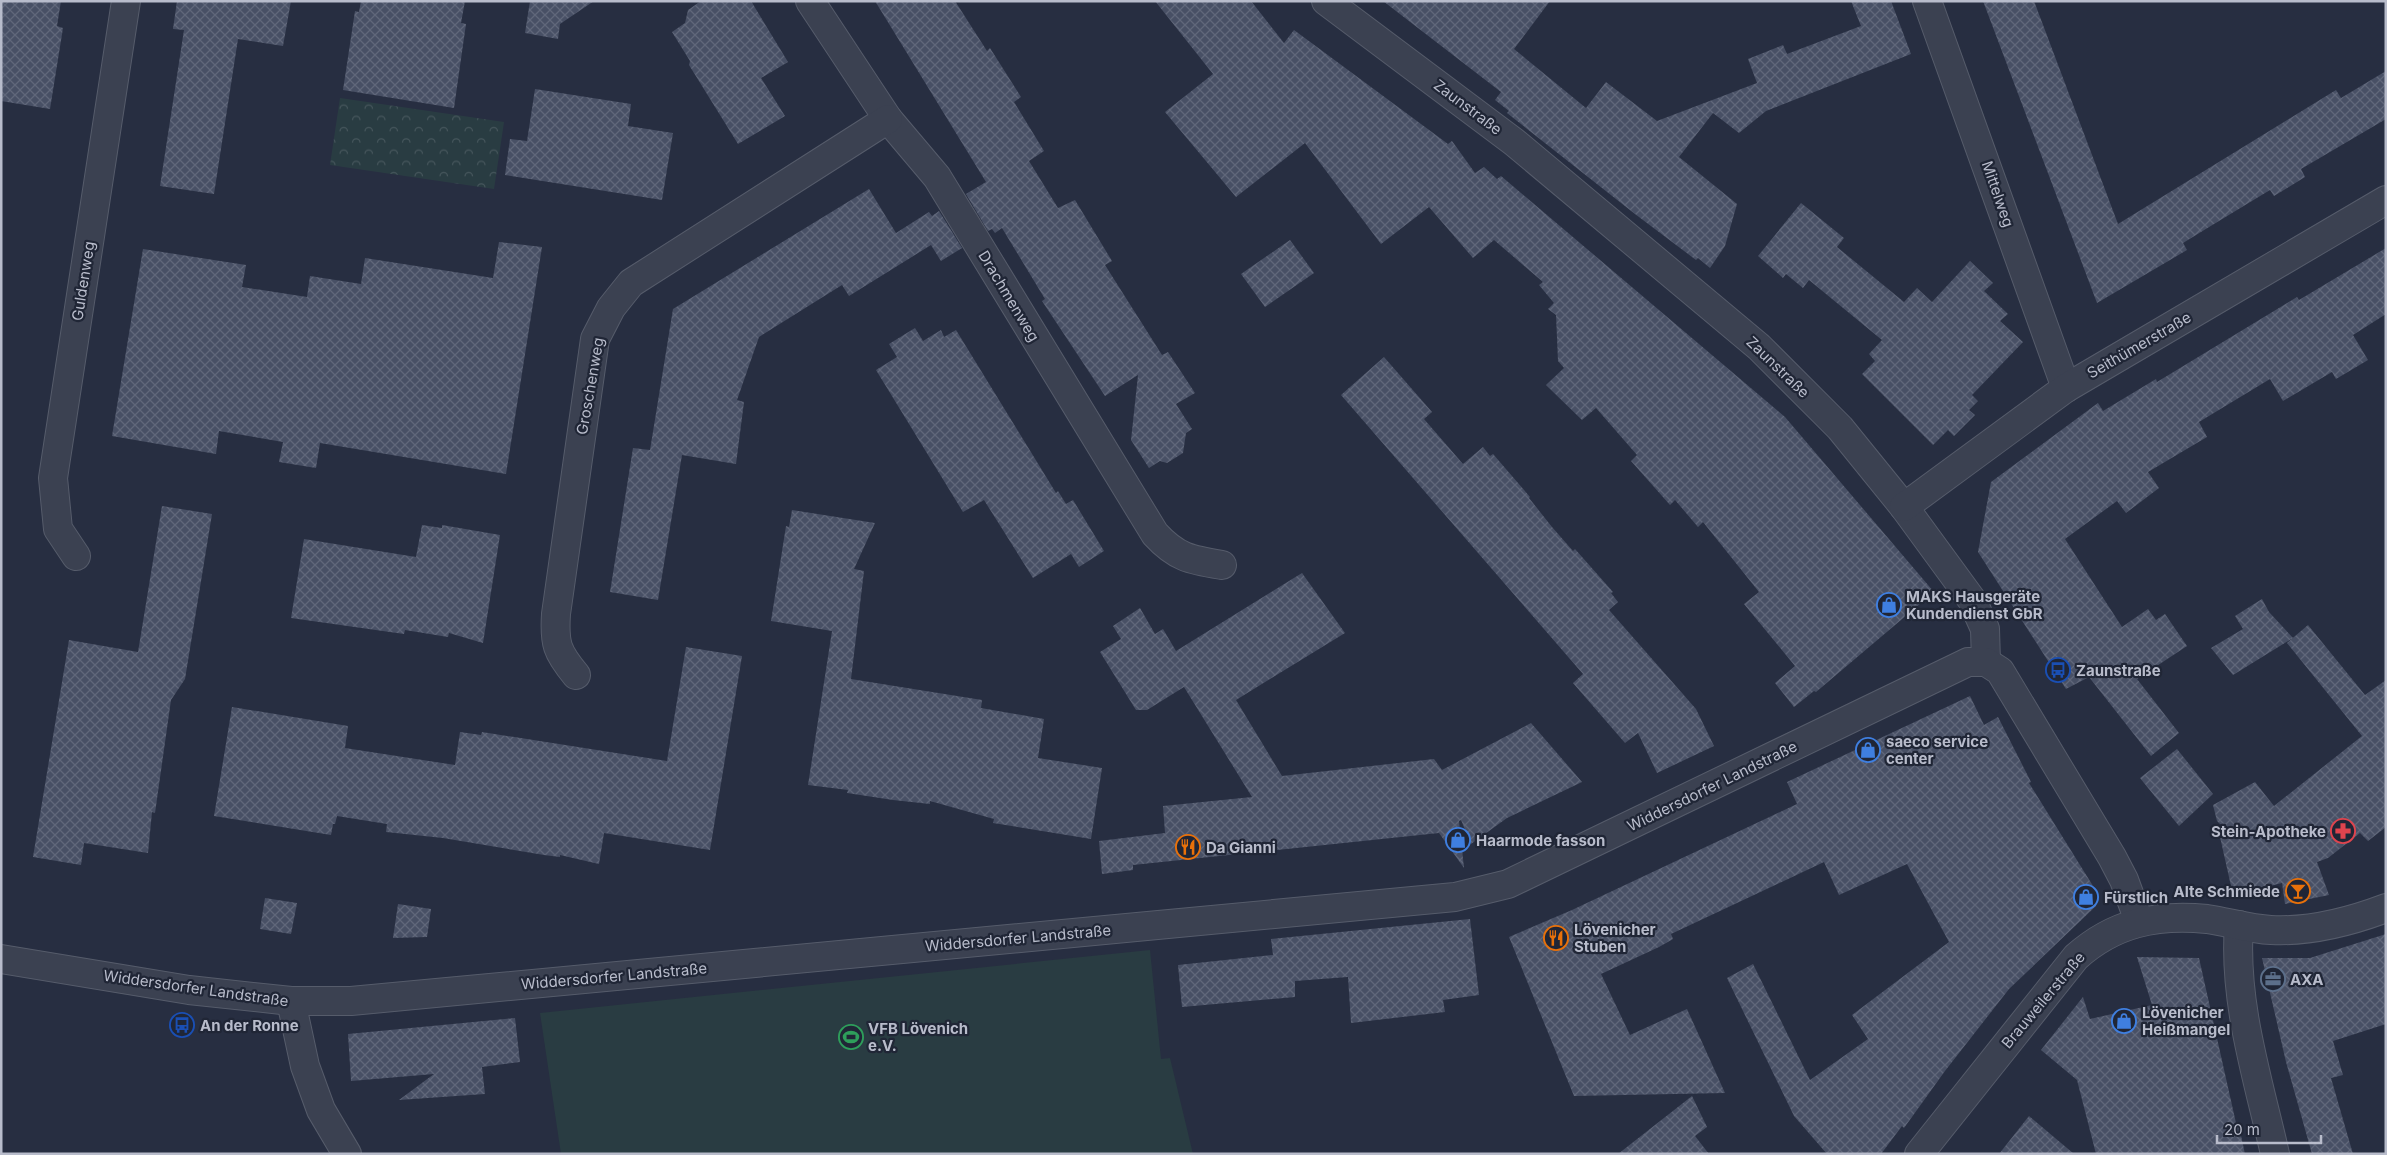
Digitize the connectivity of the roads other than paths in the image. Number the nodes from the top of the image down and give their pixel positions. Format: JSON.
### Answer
{"nodes":[{"id":1,"x":126,"y":1,"type":"edge"},
{"id":2,"x":810,"y":1,"type":"edge"},
{"id":3,"x":1326,"y":1,"type":"edge"},
{"id":4,"x":1927,"y":1,"type":"edge"},
{"id":5,"x":888,"y":119,"type":"junction"},
{"id":6,"x":2386,"y":200,"type":"edge"},
{"id":7,"x":2066,"y":388,"type":"junction"},
{"id":8,"x":1904,"y":507,"type":"junction"},
{"id":9,"x":76,"y":556,"type":"dead end"},
{"id":10,"x":1222,"y":565,"type":"dead end"},
{"id":11,"x":1986,"y":662,"type":"junction"},
{"id":12,"x":576,"y":675,"type":"dead end"},
{"id":13,"x":2386,"y":908,"type":"edge"},
{"id":14,"x":2139,"y":921,"type":"junction"},
{"id":15,"x":2239,"y":925,"type":"junction"},
{"id":16,"x":1,"y":959,"type":"edge"},
{"id":17,"x":291,"y":1001,"type":"junction"},
{"id":18,"x":347,"y":1154,"type":"edge"},
{"id":19,"x":1919,"y":1154,"type":"edge"},
{"id":20,"x":2275,"y":1154,"type":"edge"}],
"edges":[{"from":1,"to":9,"type":"street","name":"Guldenweg"},
{"from":2,"to":5,"type":"street","name":"Drachmenweg"},
{"from":3,"to":8,"type":"street","name":"Zaunstraße"},
{"from":4,"to":7,"type":"street","name":"Mittelweg"},
{"from":5,"to":10,"type":"street","name":"Drachmenweg"},
{"from":5,"to":12,"type":"street","name":"Groschenweg"},
{"from":6,"to":7,"type":"street","name":"Seithümerstraße"},
{"from":7,"to":8,"type":"street","name":"Seithümerstraße"},
{"from":8,"to":11,"type":"street","name":"Zaunstraße"},
{"from":11,"to":14,"type":"street"},
{"from":11,"to":17,"type":"street","name":"Widdersdorfer Landstraße"},
{"from":13,"to":15,"type":"street","name":"Brauweilerstraße"},
{"from":14,"to":15,"type":"street","name":"Brauweilerstraße"},
{"from":14,"to":19,"type":"street","name":"Brauweilerstraße"},
{"from":15,"to":20,"type":"street"},
{"from":16,"to":17,"type":"street","name":"Widdersdorfer Landstraße"},
{"from":17,"to":18,"type":"street"}]}
